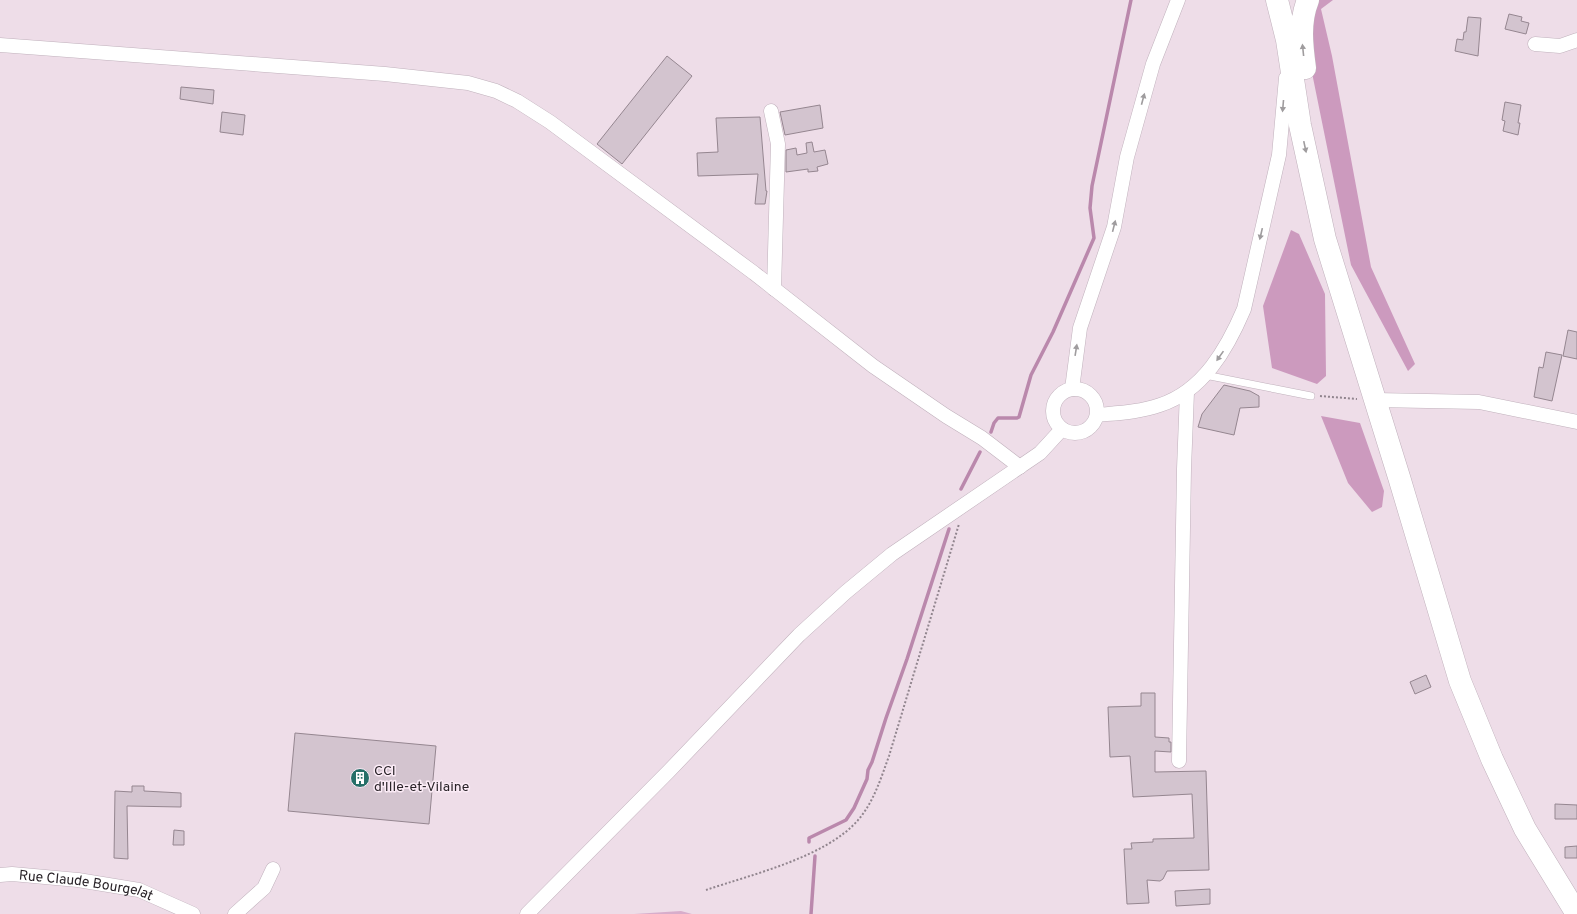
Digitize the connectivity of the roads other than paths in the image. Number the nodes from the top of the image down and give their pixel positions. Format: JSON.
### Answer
{"nodes":[{"id":1,"x":1178,"y":0,"type":"edge"},
{"id":2,"x":1277,"y":0,"type":"edge"},
{"id":3,"x":1308,"y":0,"type":"edge"},
{"id":4,"x":1577,"y":40,"type":"edge"},
{"id":5,"x":1535,"y":44,"type":"dead end"},
{"id":6,"x":0,"y":45,"type":"edge"},
{"id":7,"x":1288,"y":54,"type":"junction"},
{"id":8,"x":771,"y":111,"type":"dead end"},
{"id":9,"x":774,"y":289,"type":"junction"},
{"id":10,"x":1359,"y":350,"type":"junction"},
{"id":11,"x":1204,"y":375,"type":"junction"},
{"id":12,"x":1072,"y":389,"type":"junction"},
{"id":13,"x":1187,"y":392,"type":"junction"},
{"id":14,"x":1310,"y":396,"type":"road end"},
{"id":15,"x":1366,"y":400,"type":"junction"},
{"id":16,"x":1097,"y":415,"type":"junction"},
{"id":17,"x":1577,"y":422,"type":"edge"},
{"id":18,"x":1062,"y":429,"type":"junction"},
{"id":19,"x":1020,"y":467,"type":"junction"},
{"id":20,"x":1179,"y":761,"type":"dead end"},
{"id":21,"x":273,"y":869,"type":"dead end"},
{"id":22,"x":0,"y":875,"type":"edge"},
{"id":23,"x":193,"y":914,"type":"edge"},
{"id":24,"x":235,"y":914,"type":"edge"},
{"id":25,"x":527,"y":914,"type":"edge"},
{"id":26,"x":1577,"y":914,"type":"edge"}],
"edges":[{"from":12,"to":1,"type":"street","one_way":true},
{"from":2,"to":7,"type":"main road"},
{"from":10,"to":3,"type":"main road","one_way":true},
{"from":4,"to":5,"type":"street"},
{"from":6,"to":9,"type":"street"},
{"from":7,"to":10,"type":"main road","one_way":true},
{"from":7,"to":11,"type":"street","one_way":true},
{"from":8,"to":9,"type":"street"},
{"from":9,"to":19,"type":"street"},
{"from":10,"to":15,"type":"main road"},
{"from":11,"to":13,"type":"street"},
{"from":11,"to":14,"type":"lane"},
{"from":12,"to":16,"type":"street"},
{"from":12,"to":18,"type":"street"},
{"from":13,"to":16,"type":"street"},
{"from":13,"to":20,"type":"street"},
{"from":15,"to":17,"type":"street"},
{"from":15,"to":26,"type":"main road"},
{"from":16,"to":18,"type":"street"},
{"from":18,"to":19,"type":"street"},
{"from":19,"to":25,"type":"street"},
{"from":21,"to":24,"type":"street"},
{"from":22,"to":23,"type":"street","name":"Rue Claude Bourgelat"}]}
